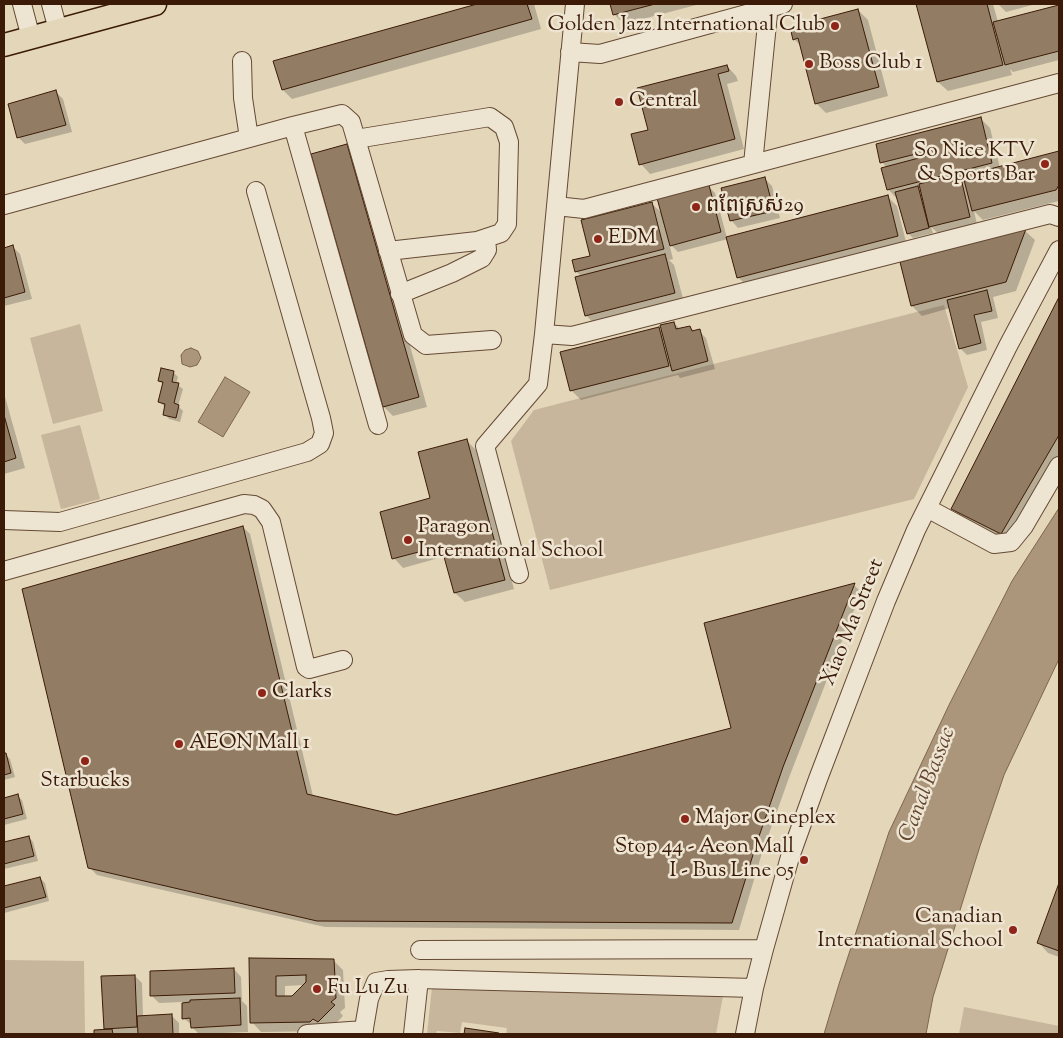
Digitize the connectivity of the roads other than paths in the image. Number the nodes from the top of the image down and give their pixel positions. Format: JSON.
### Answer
{"nodes":[{"id":1,"x":22,"y":4,"type":"edge"},
{"id":2,"x":51,"y":4,"type":"edge"},
{"id":3,"x":155,"y":4,"type":"edge"},
{"id":4,"x":574,"y":4,"type":"edge"},
{"id":5,"x":773,"y":5,"type":"edge"},
{"id":6,"x":117,"y":9,"type":"edge"},
{"id":7,"x":58,"y":30,"type":"junction"},
{"id":8,"x":31,"y":38,"type":"junction"},
{"id":9,"x":4,"y":45,"type":"edge"},
{"id":10,"x":570,"y":52,"type":"junction"},
{"id":11,"x":242,"y":61,"type":"dead end"},
{"id":12,"x":1059,"y":83,"type":"edge"},
{"id":13,"x":293,"y":126,"type":"junction"},
{"id":14,"x":249,"y":138,"type":"junction"},
{"id":15,"x":356,"y":139,"type":"junction"},
{"id":16,"x":753,"y":164,"type":"junction"},
{"id":17,"x":256,"y":191,"type":"dead end"},
{"id":18,"x":4,"y":205,"type":"edge"},
{"id":19,"x":556,"y":206,"type":"junction"},
{"id":20,"x":1059,"y":217,"type":"edge"},
{"id":21,"x":486,"y":238,"type":"junction"},
{"id":22,"x":1059,"y":250,"type":"edge"},
{"id":23,"x":388,"y":251,"type":"junction"},
{"id":24,"x":1055,"y":270,"type":"edge"},
{"id":25,"x":400,"y":294,"type":"junction"},
{"id":26,"x":544,"y":334,"type":"junction"},
{"id":27,"x":492,"y":340,"type":"dead end"},
{"id":28,"x":378,"y":425,"type":"dead end"},
{"id":29,"x":1059,"y":466,"type":"edge"},
{"id":30,"x":927,"y":508,"type":"junction"},
{"id":31,"x":4,"y":520,"type":"edge"},
{"id":32,"x":4,"y":571,"type":"edge"},
{"id":33,"x":519,"y":574,"type":"dead end"},
{"id":34,"x":343,"y":660,"type":"dead end"},
{"id":35,"x":764,"y":949,"type":"junction"},
{"id":36,"x":420,"y":950,"type":"dead end"},
{"id":37,"x":419,"y":979,"type":"junction"},
{"id":38,"x":754,"y":988,"type":"junction"},
{"id":39,"x":364,"y":1032,"type":"edge"},
{"id":40,"x":306,"y":1034,"type":"edge"},
{"id":41,"x":413,"y":1034,"type":"edge"},
{"id":42,"x":745,"y":1034,"type":"edge"}],
"edges":[{"from":1,"to":8,"type":"street"},
{"from":2,"to":7,"type":"street"},
{"from":3,"to":6,"type":"main road"},
{"from":4,"to":10,"type":"street"},
{"from":5,"to":10,"type":"street"},
{"from":5,"to":16,"type":"street"},
{"from":6,"to":7,"type":"main road"},
{"from":7,"to":8,"type":"main road"},
{"from":8,"to":9,"type":"main road"},
{"from":10,"to":19,"type":"street"},
{"from":11,"to":14,"type":"street"},
{"from":12,"to":16,"type":"street"},
{"from":13,"to":14,"type":"street"},
{"from":13,"to":15,"type":"street"},
{"from":13,"to":28,"type":"street"},
{"from":14,"to":18,"type":"street"},
{"from":15,"to":21,"type":"street"},
{"from":15,"to":23,"type":"street"},
{"from":16,"to":19,"type":"street"},
{"from":17,"to":31,"type":"street"},
{"from":19,"to":26,"type":"street"},
{"from":20,"to":26,"type":"street"},
{"from":21,"to":23,"type":"street"},
{"from":21,"to":25,"type":"street"},
{"from":22,"to":24,"type":"street","name":"Xiao Ma Street"},
{"from":23,"to":25,"type":"street"},
{"from":24,"to":30,"type":"street","name":"Xiao Ma Street"},
{"from":25,"to":27,"type":"street"},
{"from":26,"to":33,"type":"street"},
{"from":29,"to":30,"type":"street"},
{"from":30,"to":35,"type":"street","name":"Xiao Ma Street"},
{"from":32,"to":34,"type":"street"},
{"from":35,"to":36,"type":"street"},
{"from":35,"to":38,"type":"street","name":"Xiao Ma Street"},
{"from":37,"to":38,"type":"street"},
{"from":37,"to":39,"type":"street"},
{"from":37,"to":41,"type":"street"},
{"from":38,"to":42,"type":"street","name":"Xiao Ma Street"},
{"from":39,"to":40,"type":"street"}]}
